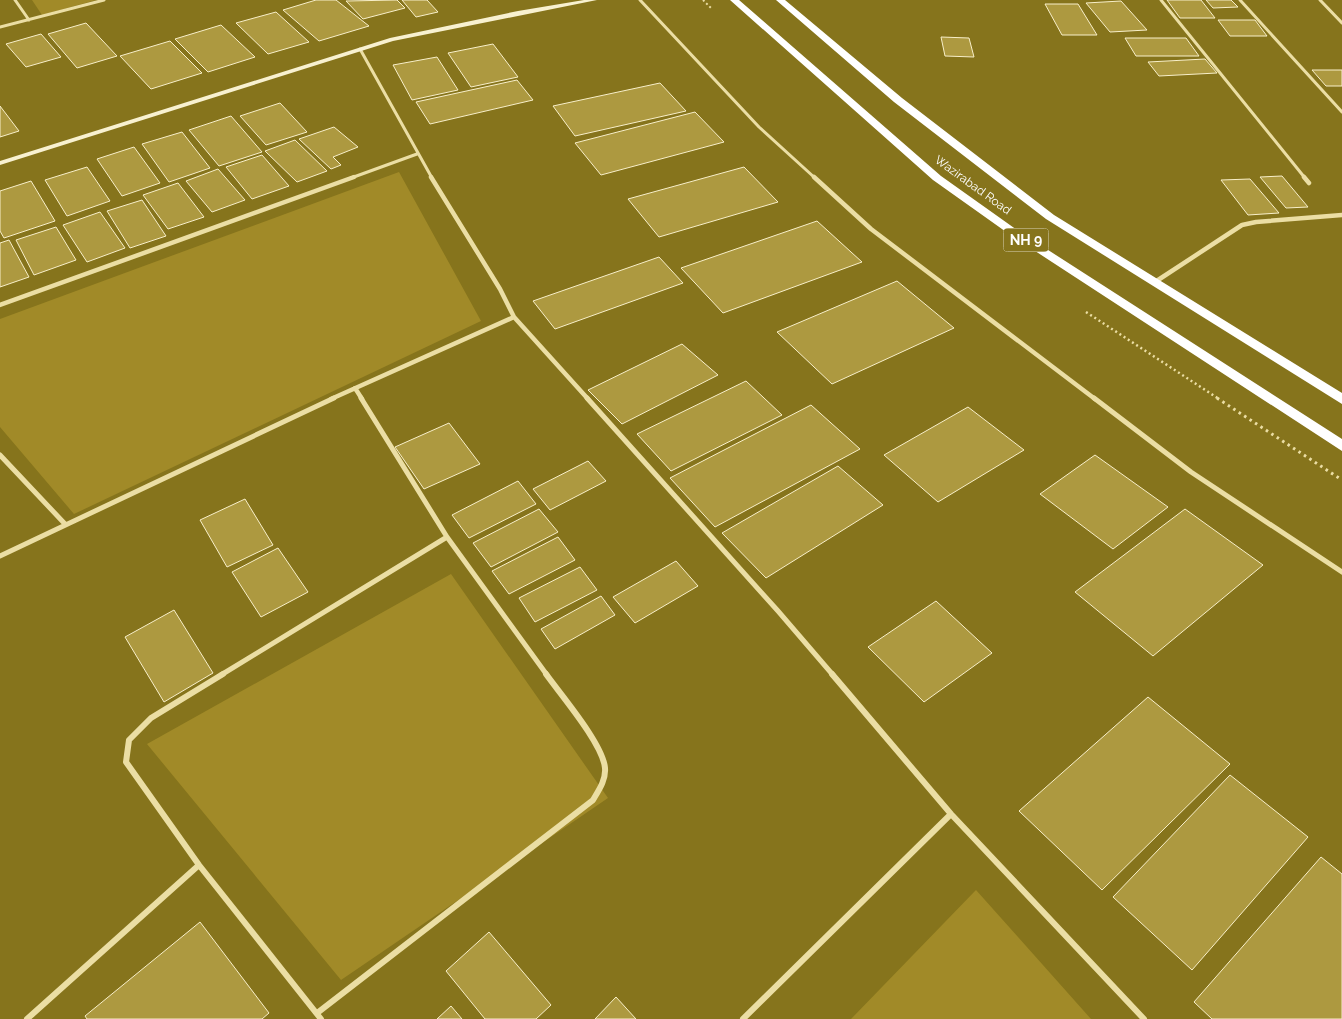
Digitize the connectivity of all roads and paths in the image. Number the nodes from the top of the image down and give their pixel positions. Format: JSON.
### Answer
{"nodes":[{"id":1,"x":15,"y":0,"type":"edge"},
{"id":2,"x":104,"y":0,"type":"edge"},
{"id":3,"x":594,"y":0,"type":"edge"},
{"id":4,"x":640,"y":0,"type":"edge"},
{"id":5,"x":734,"y":0,"type":"edge"},
{"id":6,"x":780,"y":0,"type":"edge"},
{"id":7,"x":1161,"y":0,"type":"edge"},
{"id":8,"x":1240,"y":0,"type":"edge"},
{"id":9,"x":1320,"y":0,"type":"edge"},
{"id":10,"x":29,"y":20,"type":"junction"},
{"id":11,"x":1342,"y":23,"type":"edge"},
{"id":12,"x":0,"y":27,"type":"edge"},
{"id":13,"x":360,"y":49,"type":"junction"},
{"id":14,"x":1342,"y":112,"type":"edge"},
{"id":15,"x":417,"y":154,"type":"junction"},
{"id":16,"x":0,"y":163,"type":"edge"},
{"id":17,"x":1309,"y":183,"type":"dead end"},
{"id":18,"x":1342,"y":215,"type":"edge"},
{"id":19,"x":1156,"y":282,"type":"junction"},
{"id":20,"x":0,"y":305,"type":"edge"},
{"id":21,"x":514,"y":317,"type":"junction"},
{"id":22,"x":355,"y":388,"type":"junction"},
{"id":23,"x":1342,"y":399,"type":"edge"},
{"id":24,"x":1342,"y":446,"type":"edge"},
{"id":25,"x":0,"y":455,"type":"edge"},
{"id":26,"x":65,"y":524,"type":"junction"},
{"id":27,"x":447,"y":537,"type":"junction"},
{"id":28,"x":0,"y":556,"type":"edge"},
{"id":29,"x":1342,"y":572,"type":"edge"},
{"id":30,"x":951,"y":814,"type":"junction"},
{"id":31,"x":200,"y":865,"type":"junction"},
{"id":32,"x":317,"y":1013,"type":"junction"},
{"id":33,"x":27,"y":1019,"type":"edge"},
{"id":34,"x":321,"y":1019,"type":"edge"},
{"id":35,"x":743,"y":1019,"type":"edge"},
{"id":36,"x":1144,"y":1019,"type":"edge"}],
"edges":[{"from":1,"to":10,"type":"street"},
{"from":2,"to":10,"type":"street"},
{"from":3,"to":13,"type":"street"},
{"from":4,"to":29,"type":"street"},
{"from":5,"to":24,"type":"highway","name":"Wazirabad Road","number":"NH 9"},
{"from":6,"to":19,"type":"highway","name":"Wazirabad Road"},
{"from":7,"to":17,"type":"street"},
{"from":8,"to":14,"type":"street"},
{"from":9,"to":11,"type":"street"},
{"from":10,"to":12,"type":"street"},
{"from":13,"to":15,"type":"street"},
{"from":13,"to":16,"type":"street"},
{"from":15,"to":20,"type":"street"},
{"from":15,"to":21,"type":"street"},
{"from":18,"to":19,"type":"street"},
{"from":19,"to":23,"type":"highway","name":"Wazirabad Road"},
{"from":21,"to":22,"type":"street"},
{"from":21,"to":30,"type":"street"},
{"from":22,"to":26,"type":"street"},
{"from":22,"to":27,"type":"street"},
{"from":25,"to":26,"type":"street"},
{"from":26,"to":28,"type":"street"},
{"from":27,"to":31,"type":"street"},
{"from":27,"to":32,"type":"street"},
{"from":30,"to":35,"type":"street"},
{"from":30,"to":36,"type":"street"},
{"from":31,"to":32,"type":"street"},
{"from":31,"to":33,"type":"street"},
{"from":32,"to":34,"type":"street"}]}
